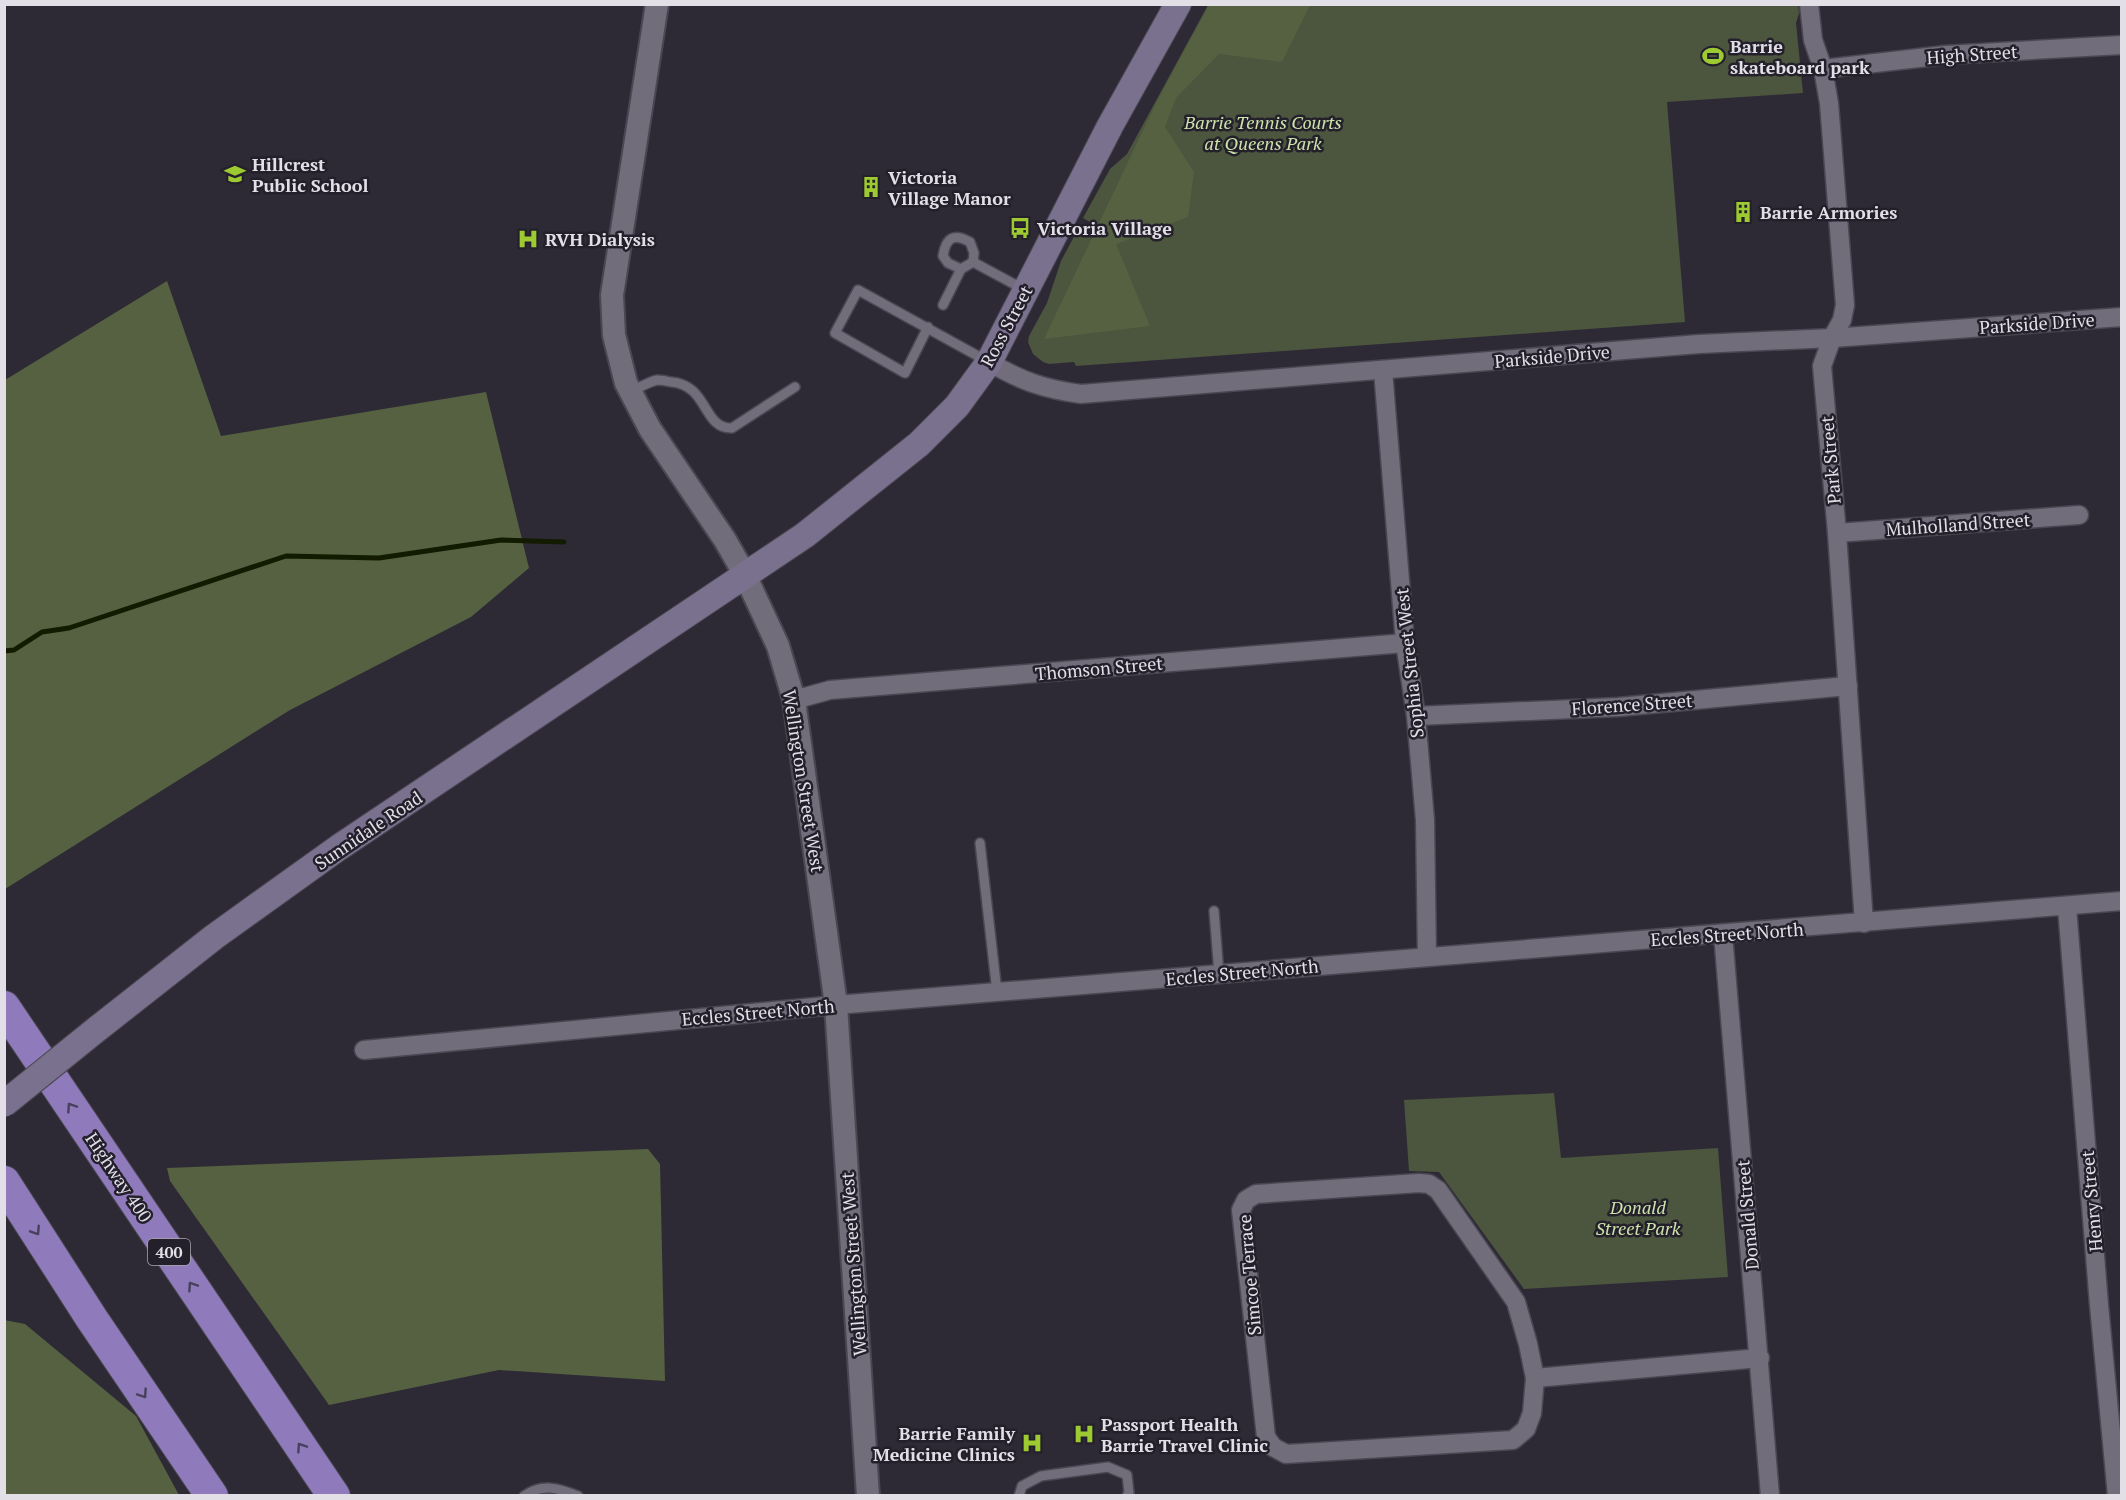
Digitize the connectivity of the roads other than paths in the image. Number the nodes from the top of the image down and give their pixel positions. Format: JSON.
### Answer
{"nodes":[{"id":1,"x":657,"y":4,"type":"edge"},
{"id":2,"x":1178,"y":4,"type":"edge"},
{"id":3,"x":1809,"y":4,"type":"edge"},
{"id":4,"x":2121,"y":45,"type":"edge"},
{"id":5,"x":1822,"y":69,"type":"junction"},
{"id":6,"x":973,"y":262,"type":"junction"},
{"id":7,"x":961,"y":269,"type":"junction"},
{"id":8,"x":1025,"y":290,"type":"junction"},
{"id":9,"x":943,"y":305,"type":"dead end"},
{"id":10,"x":2121,"y":317,"type":"edge"},
{"id":11,"x":928,"y":327,"type":"junction"},
{"id":12,"x":1832,"y":338,"type":"junction"},
{"id":13,"x":989,"y":362,"type":"junction"},
{"id":14,"x":1383,"y":370,"type":"junction"},
{"id":15,"x":795,"y":387,"type":"dead end"},
{"id":16,"x":630,"y":392,"type":"junction"},
{"id":17,"x":2079,"y":515,"type":"dead end"},
{"id":18,"x":1837,"y":532,"type":"junction"},
{"id":19,"x":745,"y":575,"type":"junction"},
{"id":20,"x":1405,"y":643,"type":"junction"},
{"id":21,"x":1848,"y":686,"type":"junction"},
{"id":22,"x":794,"y":700,"type":"junction"},
{"id":23,"x":1416,"y":716,"type":"junction"},
{"id":24,"x":980,"y":843,"type":"dead end"},
{"id":25,"x":2121,"y":901,"type":"edge"},
{"id":26,"x":2067,"y":907,"type":"junction"},
{"id":27,"x":1214,"y":910,"type":"dead end"},
{"id":28,"x":1864,"y":923,"type":"junction"},
{"id":29,"x":1723,"y":934,"type":"junction"},
{"id":30,"x":1427,"y":957,"type":"junction"},
{"id":31,"x":1219,"y":974,"type":"junction"},
{"id":32,"x":997,"y":992,"type":"junction"},
{"id":33,"x":836,"y":1005,"type":"junction"},
{"id":34,"x":4,"y":1007,"type":"edge"},
{"id":35,"x":364,"y":1050,"type":"dead end"},
{"id":36,"x":4,"y":1104,"type":"edge"},
{"id":37,"x":4,"y":1182,"type":"edge"},
{"id":38,"x":1760,"y":1358,"type":"junction"},
{"id":39,"x":1534,"y":1378,"type":"junction"},
{"id":40,"x":212,"y":1496,"type":"edge"},
{"id":41,"x":334,"y":1496,"type":"edge"},
{"id":42,"x":524,"y":1496,"type":"edge"},
{"id":43,"x":578,"y":1496,"type":"edge"},
{"id":44,"x":868,"y":1496,"type":"edge"},
{"id":45,"x":1019,"y":1496,"type":"edge"},
{"id":46,"x":1127,"y":1496,"type":"edge"},
{"id":47,"x":1770,"y":1496,"type":"edge"},
{"id":48,"x":2117,"y":1496,"type":"edge"}],
"edges":[{"from":1,"to":16,"type":"street","name":"Wellington Street West"},
{"from":2,"to":8,"type":"main road","name":"Ross Street"},
{"from":3,"to":5,"type":"street","name":"Park Street"},
{"from":4,"to":5,"type":"street","name":"High Street"},
{"from":5,"to":12,"type":"street","name":"Park Street"},
{"from":6,"to":7,"type":"lane"},
{"from":6,"to":7,"type":"lane"},
{"from":6,"to":8,"type":"lane"},
{"from":7,"to":9,"type":"lane"},
{"from":8,"to":13,"type":"main road","name":"Ross Street"},
{"from":10,"to":12,"type":"street","name":"Parkside Drive"},
{"from":11,"to":11,"type":"lane"},
{"from":11,"to":13,"type":"lane"},
{"from":12,"to":14,"type":"street","name":"Parkside Drive"},
{"from":12,"to":18,"type":"street","name":"Park Street"},
{"from":13,"to":14,"type":"street","name":"Parkside Drive"},
{"from":13,"to":19,"type":"main road","name":"Ross Street"},
{"from":14,"to":20,"type":"street","name":"Sophia Street West"},
{"from":15,"to":16,"type":"lane"},
{"from":16,"to":19,"type":"street","name":"Wellington Street West"},
{"from":17,"to":18,"type":"street","name":"Mulholland Street"},
{"from":18,"to":21,"type":"street","name":"Park Street"},
{"from":19,"to":22,"type":"street","name":"Wellington Street West"},
{"from":19,"to":36,"type":"main road","name":"Sunnidale Road","bridge":true},
{"from":20,"to":22,"type":"street","name":"Thomson Street"},
{"from":20,"to":23,"type":"street","name":"Sophia Street West"},
{"from":21,"to":23,"type":"street","name":"Florence Street"},
{"from":21,"to":28,"type":"street","name":"Park Street"},
{"from":22,"to":33,"type":"street","name":"Wellington Street West"},
{"from":23,"to":30,"type":"street","name":"Sophia Street West"},
{"from":24,"to":32,"type":"lane"},
{"from":25,"to":26,"type":"street","name":"Eccles Street North"},
{"from":26,"to":28,"type":"street","name":"Eccles Street North"},
{"from":26,"to":48,"type":"street","name":"Henry Street"},
{"from":27,"to":31,"type":"lane"},
{"from":28,"to":29,"type":"street","name":"Eccles Street North"},
{"from":29,"to":30,"type":"street","name":"Eccles Street North"},
{"from":29,"to":38,"type":"street","name":"Donald Street"},
{"from":30,"to":31,"type":"street","name":"Eccles Street North"},
{"from":31,"to":32,"type":"street","name":"Eccles Street North"},
{"from":32,"to":33,"type":"street","name":"Eccles Street North"},
{"from":33,"to":35,"type":"street","name":"Eccles Street North"},
{"from":33,"to":44,"type":"street","name":"Wellington Street West"},
{"from":41,"to":34,"type":"highway","name":"Highway 400","number":"400","one_way":true},
{"from":37,"to":40,"type":"highway","one_way":true},
{"from":38,"to":39,"type":"street"},
{"from":38,"to":47,"type":"street","name":"Donald Street"},
{"from":39,"to":39,"type":"street","name":"Simcoe Terrace"},
{"from":42,"to":43,"type":"lane"},
{"from":45,"to":46,"type":"lane"}]}
